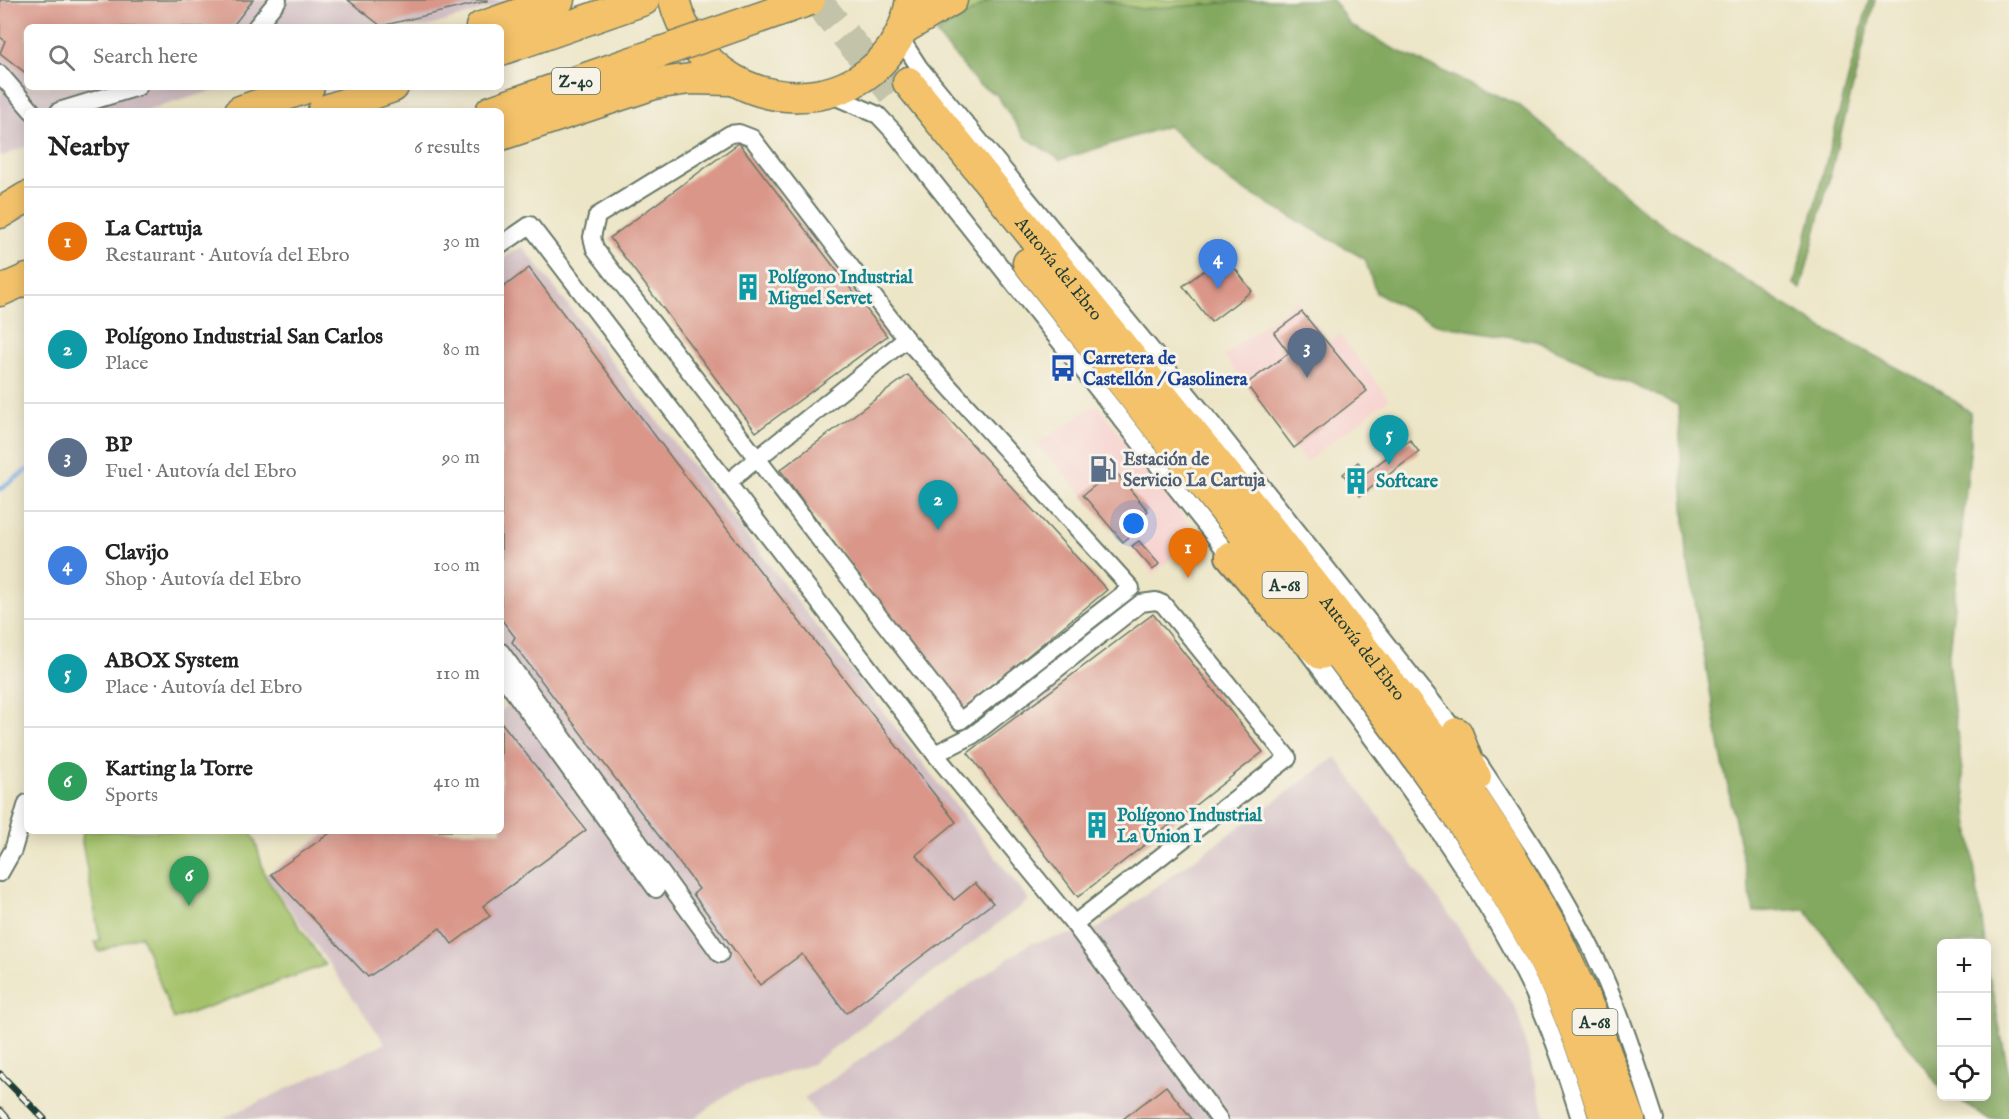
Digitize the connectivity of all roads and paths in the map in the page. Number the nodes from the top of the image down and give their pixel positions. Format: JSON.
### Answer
{"nodes":[{"id":1,"x":278,"y":0,"type":"edge"},
{"id":2,"x":559,"y":0,"type":"edge"},
{"id":3,"x":643,"y":0,"type":"edge"},
{"id":4,"x":674,"y":0,"type":"edge"},
{"id":5,"x":810,"y":0,"type":"edge"},
{"id":6,"x":911,"y":0,"type":"edge"},
{"id":7,"x":952,"y":0,"type":"edge"},
{"id":8,"x":258,"y":24,"type":"edge"},
{"id":9,"x":490,"y":24,"type":"edge"},
{"id":10,"x":901,"y":32,"type":"junction"},
{"id":11,"x":504,"y":49,"type":"edge"},
{"id":12,"x":0,"y":74,"type":"edge"},
{"id":13,"x":731,"y":80,"type":"junction"},
{"id":14,"x":128,"y":90,"type":"edge"},
{"id":15,"x":300,"y":90,"type":"edge"},
{"id":16,"x":384,"y":90,"type":"edge"},
{"id":17,"x":826,"y":93,"type":"junction"},
{"id":18,"x":29,"y":108,"type":"edge"},
{"id":19,"x":69,"y":108,"type":"edge"},
{"id":20,"x":249,"y":108,"type":"edge"},
{"id":21,"x":333,"y":108,"type":"edge"},
{"id":22,"x":500,"y":108,"type":"edge"},
{"id":23,"x":504,"y":134,"type":"edge"},
{"id":24,"x":24,"y":199,"type":"edge"},
{"id":25,"x":0,"y":213,"type":"edge"},
{"id":26,"x":24,"y":221,"type":"edge"},
{"id":27,"x":0,"y":231,"type":"edge"},
{"id":28,"x":504,"y":243,"type":"edge"},
{"id":29,"x":24,"y":280,"type":"edge"},
{"id":30,"x":0,"y":291,"type":"edge"},
{"id":31,"x":24,"y":298,"type":"edge"},
{"id":32,"x":0,"y":309,"type":"edge"},
{"id":33,"x":906,"y":339,"type":"junction"},
{"id":34,"x":757,"y":457,"type":"junction"},
{"id":35,"x":727,"y":483,"type":"junction"},
{"id":36,"x":1230,"y":556,"type":"joint"},
{"id":37,"x":1281,"y":616,"type":"junction"},
{"id":38,"x":504,"y":656,"type":"edge"},
{"id":39,"x":504,"y":678,"type":"edge"},
{"id":40,"x":1386,"y":716,"type":"junction"},
{"id":41,"x":960,"y":721,"type":"junction"},
{"id":42,"x":1457,"y":733,"type":"junction"},
{"id":43,"x":934,"y":754,"type":"junction"},
{"id":44,"x":24,"y":813,"type":"edge"},
{"id":45,"x":0,"y":873,"type":"edge"},
{"id":46,"x":656,"y":889,"type":"dead end"},
{"id":47,"x":1074,"y":924,"type":"junction"},
{"id":48,"x":1552,"y":928,"type":"junction"},
{"id":49,"x":720,"y":954,"type":"dead end"},
{"id":50,"x":1219,"y":1119,"type":"edge"},
{"id":51,"x":1580,"y":1119,"type":"edge"},
{"id":52,"x":1605,"y":1119,"type":"edge"},
{"id":53,"x":1630,"y":1119,"type":"edge"},
{"id":54,"x":1655,"y":1119,"type":"edge"}],
"edges":[{"from":1,"to":8,"type":"street"},
{"from":2,"to":9,"type":"highway"},
{"from":3,"to":11,"type":"highway"},
{"from":4,"to":13,"type":"highway"},
{"from":5,"to":22,"type":"highway","number":"Z-40","bridge":true},
{"from":6,"to":10,"type":"highway"},
{"from":7,"to":10,"type":"highway"},
{"from":10,"to":17,"type":"highway"},
{"from":10,"to":42,"type":"street"},
{"from":12,"to":18,"type":"street"},
{"from":13,"to":17,"type":"highway"},
{"from":13,"to":23,"type":"highway"},
{"from":14,"to":19,"type":"street"},
{"from":15,"to":20,"type":"highway"},
{"from":16,"to":21,"type":"highway"},
{"from":17,"to":36,"type":"street"},
{"from":24,"to":25,"type":"highway"},
{"from":26,"to":27,"type":"highway"},
{"from":28,"to":35,"type":"street"},
{"from":29,"to":30,"type":"highway"},
{"from":31,"to":32,"type":"highway"},
{"from":33,"to":34,"type":"street"},
{"from":33,"to":34,"type":"street"},
{"from":33,"to":41,"type":"street"},
{"from":34,"to":35,"type":"street"},
{"from":34,"to":41,"type":"street"},
{"from":35,"to":43,"type":"street"},
{"from":36,"to":37,"type":"highway"},
{"from":37,"to":40,"type":"highway"},
{"from":37,"to":51,"type":"street"},
{"from":38,"to":49,"type":"street"},
{"from":39,"to":46,"type":"street"},
{"from":40,"to":48,"type":"highway","name":"Autovía del Ebro","number":"A-68"},
{"from":40,"to":52,"type":"highway","name":"Autovía del Ebro","number":"A-68"},
{"from":41,"to":43,"type":"street"},
{"from":42,"to":48,"type":"highway"},
{"from":42,"to":54,"type":"street"},
{"from":43,"to":47,"type":"street"},
{"from":43,"to":47,"type":"street"},
{"from":44,"to":45,"type":"street"},
{"from":47,"to":50,"type":"street"},
{"from":48,"to":53,"type":"highway","name":"Autovía del Ebro","number":"A-68"}]}
